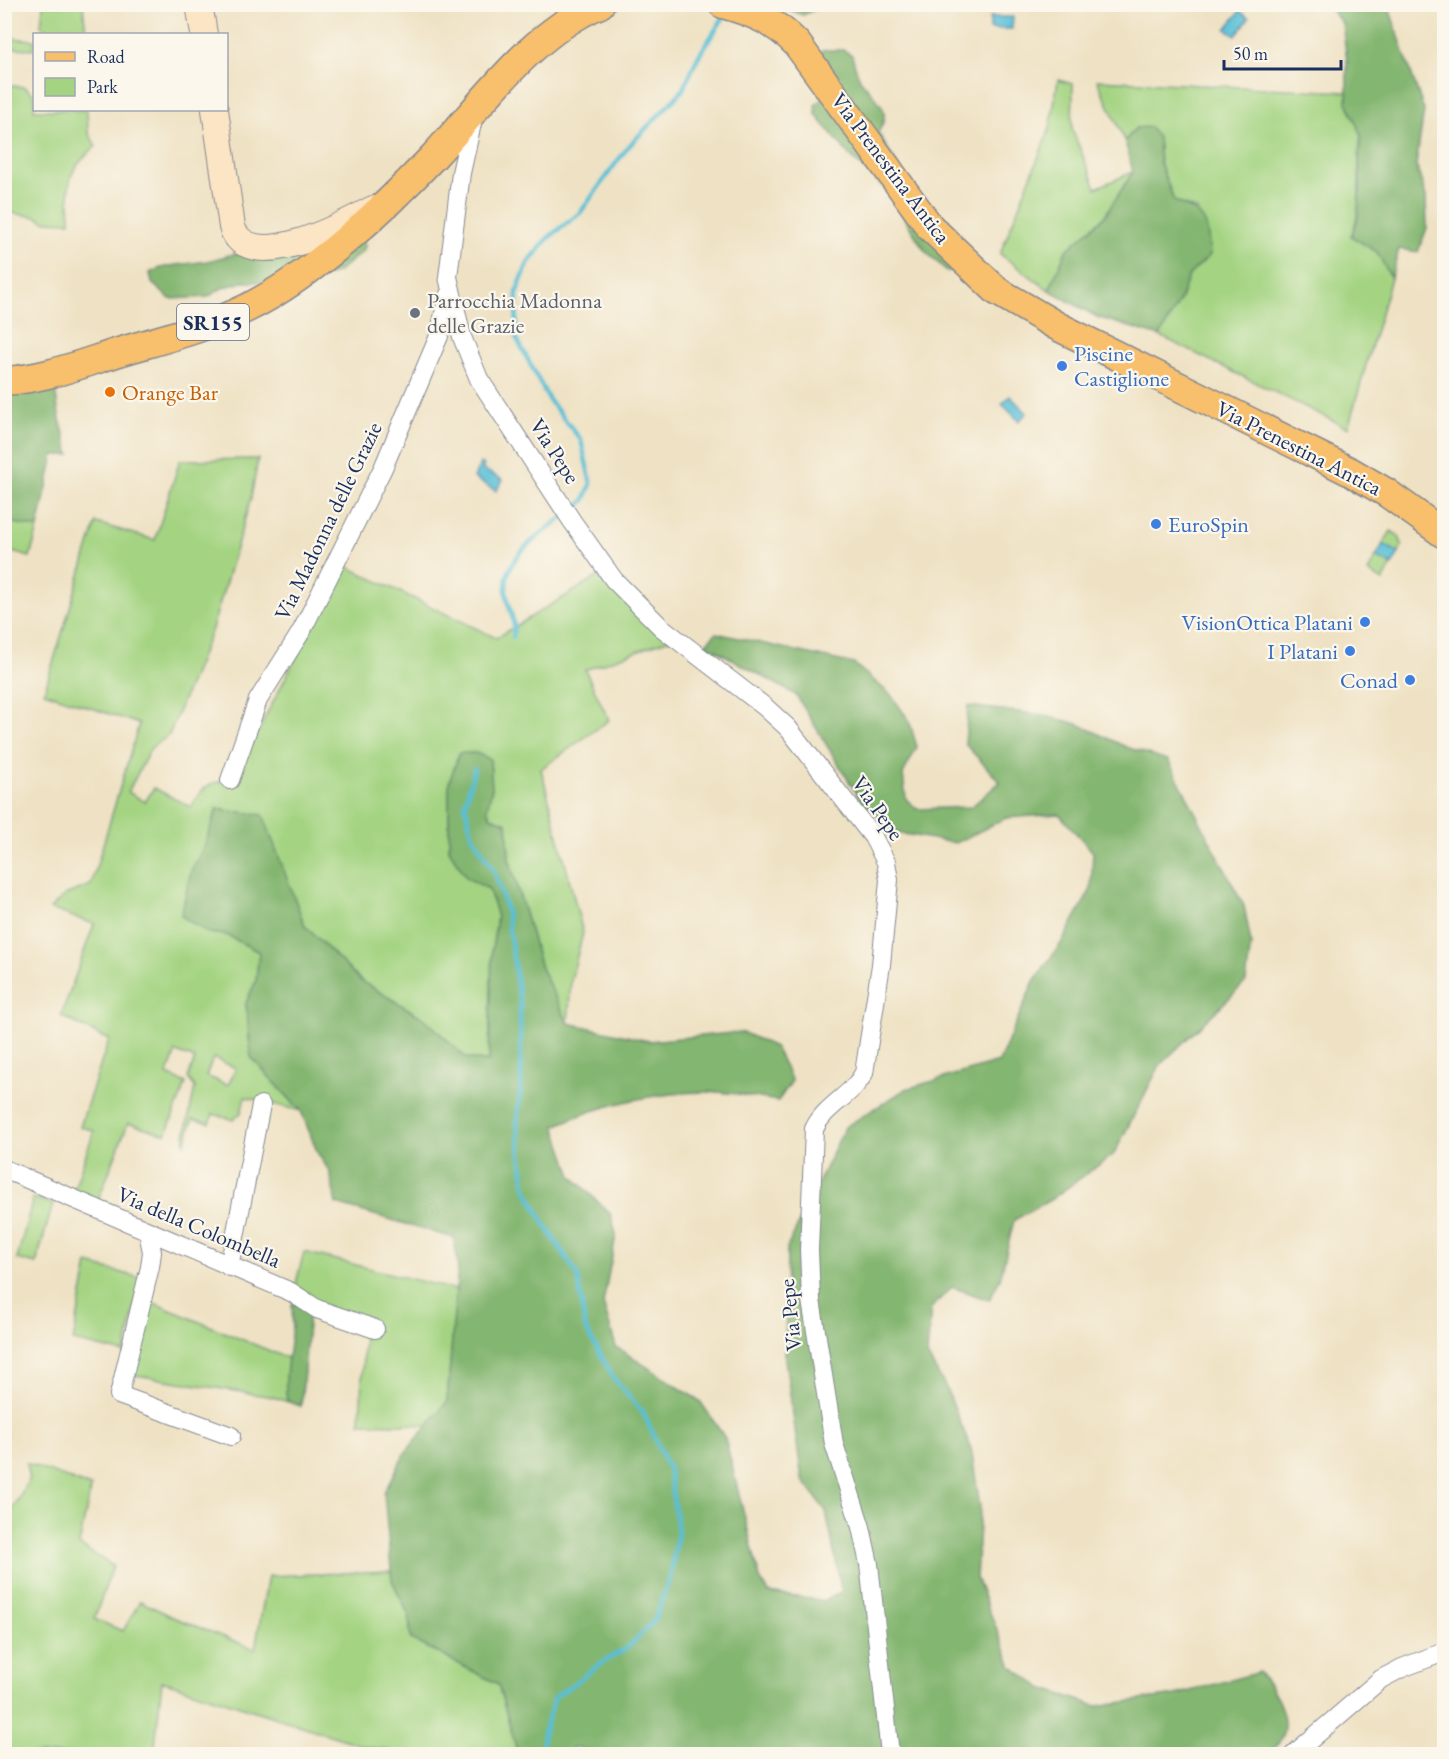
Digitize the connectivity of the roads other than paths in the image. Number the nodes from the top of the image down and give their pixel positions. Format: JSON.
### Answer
{"nodes":[{"id":1,"x":200,"y":4,"type":"edge"},
{"id":2,"x":600,"y":4,"type":"edge"},
{"id":3,"x":723,"y":4,"type":"edge"},
{"id":4,"x":204,"y":33,"type":"edge"},
{"id":5,"x":475,"y":110,"type":"junction"},
{"id":6,"x":215,"y":111,"type":"edge"},
{"id":7,"x":391,"y":199,"type":"junction"},
{"id":8,"x":448,"y":276,"type":"junction"},
{"id":9,"x":4,"y":381,"type":"edge"},
{"id":10,"x":1444,"y":534,"type":"edge"},
{"id":11,"x":230,"y":780,"type":"dead end"},
{"id":12,"x":261,"y":1105,"type":"dead end"},
{"id":13,"x":4,"y":1169,"type":"edge"},
{"id":14,"x":147,"y":1232,"type":"junction"},
{"id":15,"x":229,"y":1267,"type":"junction"},
{"id":16,"x":375,"y":1329,"type":"dead end"},
{"id":17,"x":231,"y":1436,"type":"dead end"},
{"id":18,"x":1444,"y":1652,"type":"edge"},
{"id":19,"x":890,"y":1755,"type":"edge"},
{"id":20,"x":1294,"y":1755,"type":"edge"}],
"edges":[{"from":1,"to":4,"type":"street"},
{"from":2,"to":5,"type":"main road","number":"SR155"},
{"from":3,"to":10,"type":"main road","name":"Via Prenestina Antica"},
{"from":5,"to":7,"type":"main road","number":"SR155"},
{"from":5,"to":8,"type":"street","name":"Via Pepe"},
{"from":6,"to":7,"type":"street"},
{"from":7,"to":9,"type":"main road","number":"SR155"},
{"from":8,"to":11,"type":"street","name":"Via Madonna delle Grazie"},
{"from":8,"to":19,"type":"street","name":"Via Pepe"},
{"from":12,"to":15,"type":"street"},
{"from":13,"to":14,"type":"street","name":"Via della Colombella"},
{"from":14,"to":15,"type":"street","name":"Via della Colombella"},
{"from":14,"to":17,"type":"street"},
{"from":15,"to":16,"type":"street","name":"Via della Colombella"},
{"from":18,"to":20,"type":"street"}]}
